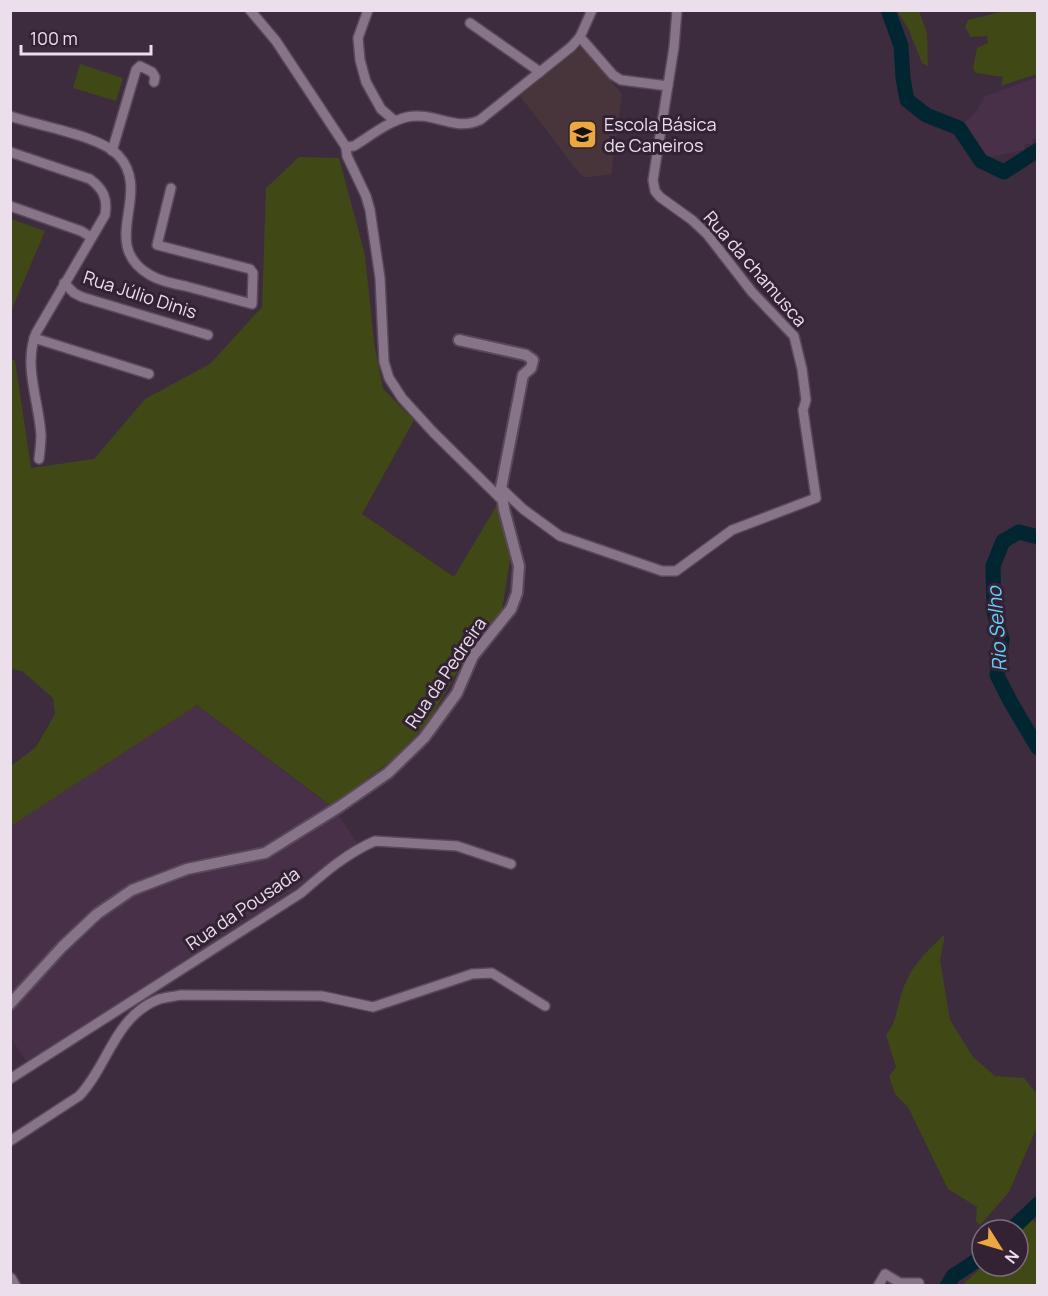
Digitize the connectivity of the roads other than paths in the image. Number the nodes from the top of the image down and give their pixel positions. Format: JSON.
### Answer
{"nodes":[{"id":1,"x":250,"y":10,"type":"edge"},
{"id":2,"x":368,"y":10,"type":"edge"},
{"id":3,"x":592,"y":10,"type":"edge"},
{"id":4,"x":677,"y":10,"type":"edge"},
{"id":5,"x":470,"y":23,"type":"dead end"},
{"id":6,"x":580,"y":37,"type":"junction"},
{"id":7,"x":540,"y":72,"type":"junction"},
{"id":8,"x":154,"y":82,"type":"dead end"},
{"id":9,"x":668,"y":86,"type":"junction"},
{"id":10,"x":10,"y":116,"type":"edge"},
{"id":11,"x":395,"y":121,"type":"junction"},
{"id":12,"x":346,"y":147,"type":"junction"},
{"id":13,"x":112,"y":151,"type":"junction"},
{"id":14,"x":10,"y":152,"type":"edge"},
{"id":15,"x":171,"y":188,"type":"dead end"},
{"id":16,"x":10,"y":206,"type":"edge"},
{"id":17,"x":91,"y":237,"type":"junction"},
{"id":18,"x":64,"y":283,"type":"junction"},
{"id":19,"x":208,"y":335,"type":"dead end"},
{"id":20,"x":34,"y":338,"type":"junction"},
{"id":21,"x":459,"y":339,"type":"dead end"},
{"id":22,"x":149,"y":374,"type":"dead end"},
{"id":23,"x":39,"y":459,"type":"dead end"},
{"id":24,"x":501,"y":488,"type":"junction"},
{"id":25,"x":503,"y":501,"type":"junction"},
{"id":26,"x":511,"y":864,"type":"dead end"},
{"id":27,"x":10,"y":1004,"type":"edge"},
{"id":28,"x":545,"y":1006,"type":"dead end"},
{"id":29,"x":10,"y":1079,"type":"edge"},
{"id":30,"x":10,"y":1141,"type":"edge"},
{"id":31,"x":10,"y":1279,"type":"edge"},
{"id":32,"x":919,"y":1283,"type":"dead end"},
{"id":33,"x":15,"y":1286,"type":"edge"},
{"id":34,"x":878,"y":1286,"type":"edge"}],
"edges":[{"from":1,"to":12,"type":"street"},
{"from":2,"to":11,"type":"street"},
{"from":3,"to":6,"type":"street"},
{"from":4,"to":9,"type":"street"},
{"from":5,"to":7,"type":"street"},
{"from":6,"to":7,"type":"street"},
{"from":6,"to":9,"type":"street"},
{"from":7,"to":11,"type":"street"},
{"from":8,"to":13,"type":"street"},
{"from":9,"to":24,"type":"street","name":"Rua da chamusca"},
{"from":10,"to":13,"type":"street"},
{"from":11,"to":12,"type":"street"},
{"from":12,"to":25,"type":"street"},
{"from":13,"to":15,"type":"street"},
{"from":14,"to":17,"type":"street"},
{"from":16,"to":17,"type":"street"},
{"from":17,"to":18,"type":"street"},
{"from":18,"to":19,"type":"street","name":"Rua Júlio Dinis"},
{"from":18,"to":20,"type":"street"},
{"from":20,"to":22,"type":"street"},
{"from":20,"to":23,"type":"street"},
{"from":21,"to":24,"type":"street","name":"Rua da Pedreira"},
{"from":24,"to":25,"type":"street","name":"Rua da Pedreira"},
{"from":25,"to":27,"type":"street","name":"Rua da Pedreira"},
{"from":26,"to":29,"type":"street","name":"Rua da Pousada"},
{"from":28,"to":30,"type":"street"},
{"from":31,"to":33,"type":"main road"},
{"from":32,"to":34,"type":"street"}]}
